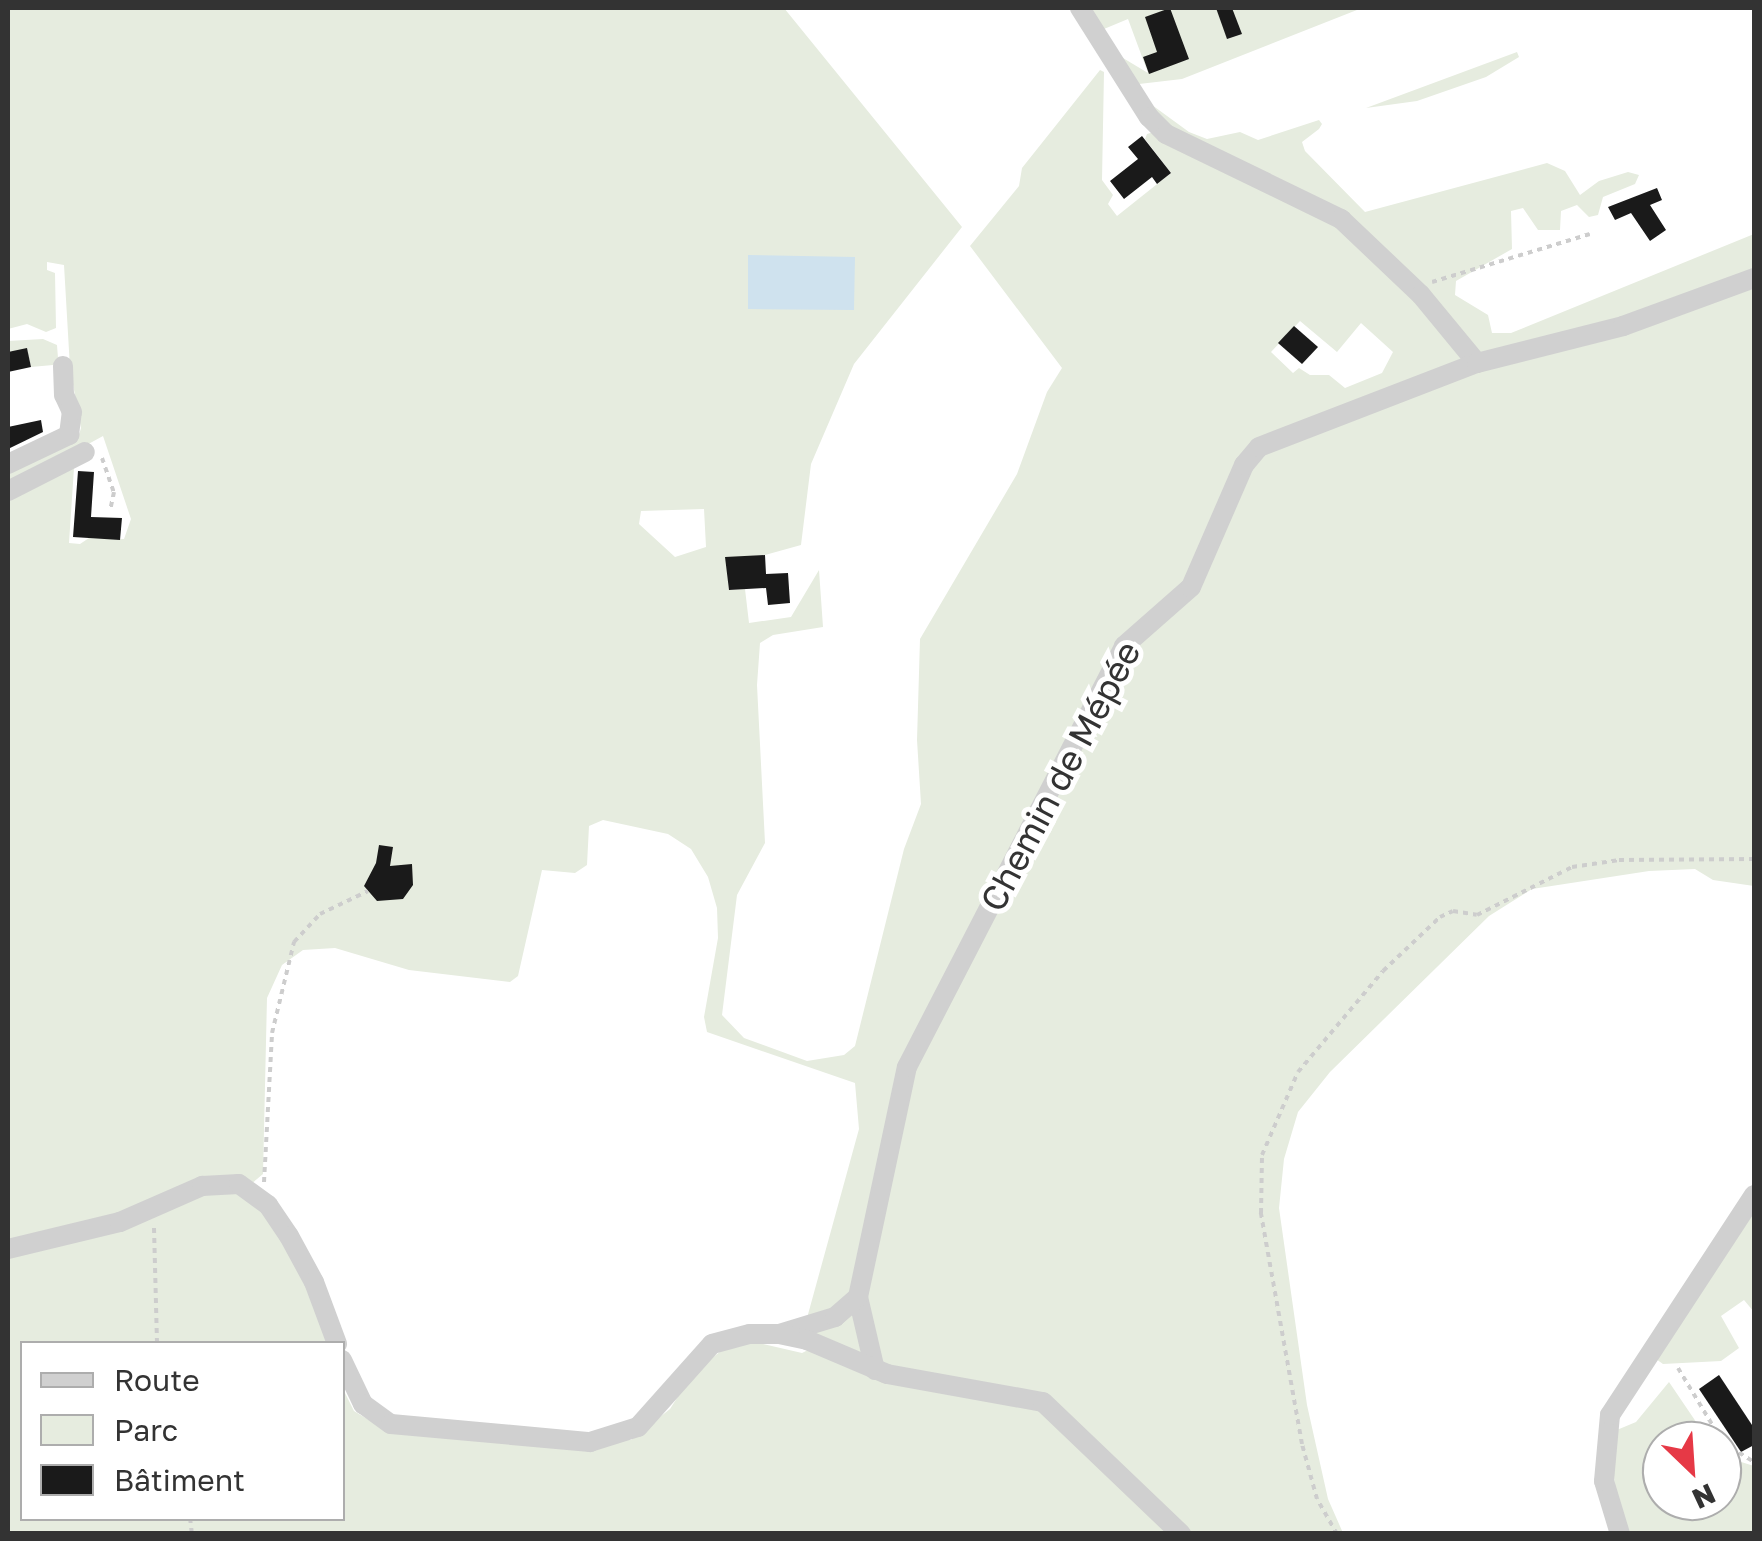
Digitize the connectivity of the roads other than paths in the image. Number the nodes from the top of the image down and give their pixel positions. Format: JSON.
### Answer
{"nodes":[{"id":1,"x":1080,"y":8,"type":"edge"},
{"id":2,"x":1754,"y":278,"type":"edge"},
{"id":3,"x":1477,"y":362,"type":"junction"},
{"id":4,"x":63,"y":366,"type":"dead end"},
{"id":5,"x":84,"y":452,"type":"road end"},
{"id":6,"x":8,"y":464,"type":"edge"},
{"id":7,"x":8,"y":492,"type":"edge"},
{"id":8,"x":1754,"y":1195,"type":"edge"},
{"id":9,"x":8,"y":1249,"type":"edge"},
{"id":10,"x":858,"y":1298,"type":"junction"},
{"id":11,"x":779,"y":1334,"type":"junction"},
{"id":12,"x":336,"y":1341,"type":"edge"},
{"id":13,"x":345,"y":1366,"type":"edge"},
{"id":14,"x":875,"y":1370,"type":"junction"},
{"id":15,"x":1181,"y":1534,"type":"edge"},
{"id":16,"x":1620,"y":1534,"type":"edge"}],
"edges":[{"from":1,"to":3,"type":"street"},
{"from":2,"to":3,"type":"street","name":"Chemin de Mépée"},
{"from":3,"to":10,"type":"street","name":"Chemin de Mépée"},
{"from":4,"to":6,"type":"street"},
{"from":5,"to":7,"type":"street"},
{"from":8,"to":16,"type":"street"},
{"from":9,"to":12,"type":"street"},
{"from":10,"to":11,"type":"street"},
{"from":10,"to":14,"type":"street","name":"Chemin de Mépée"},
{"from":11,"to":13,"type":"street"},
{"from":11,"to":14,"type":"street"},
{"from":14,"to":15,"type":"street"}]}
